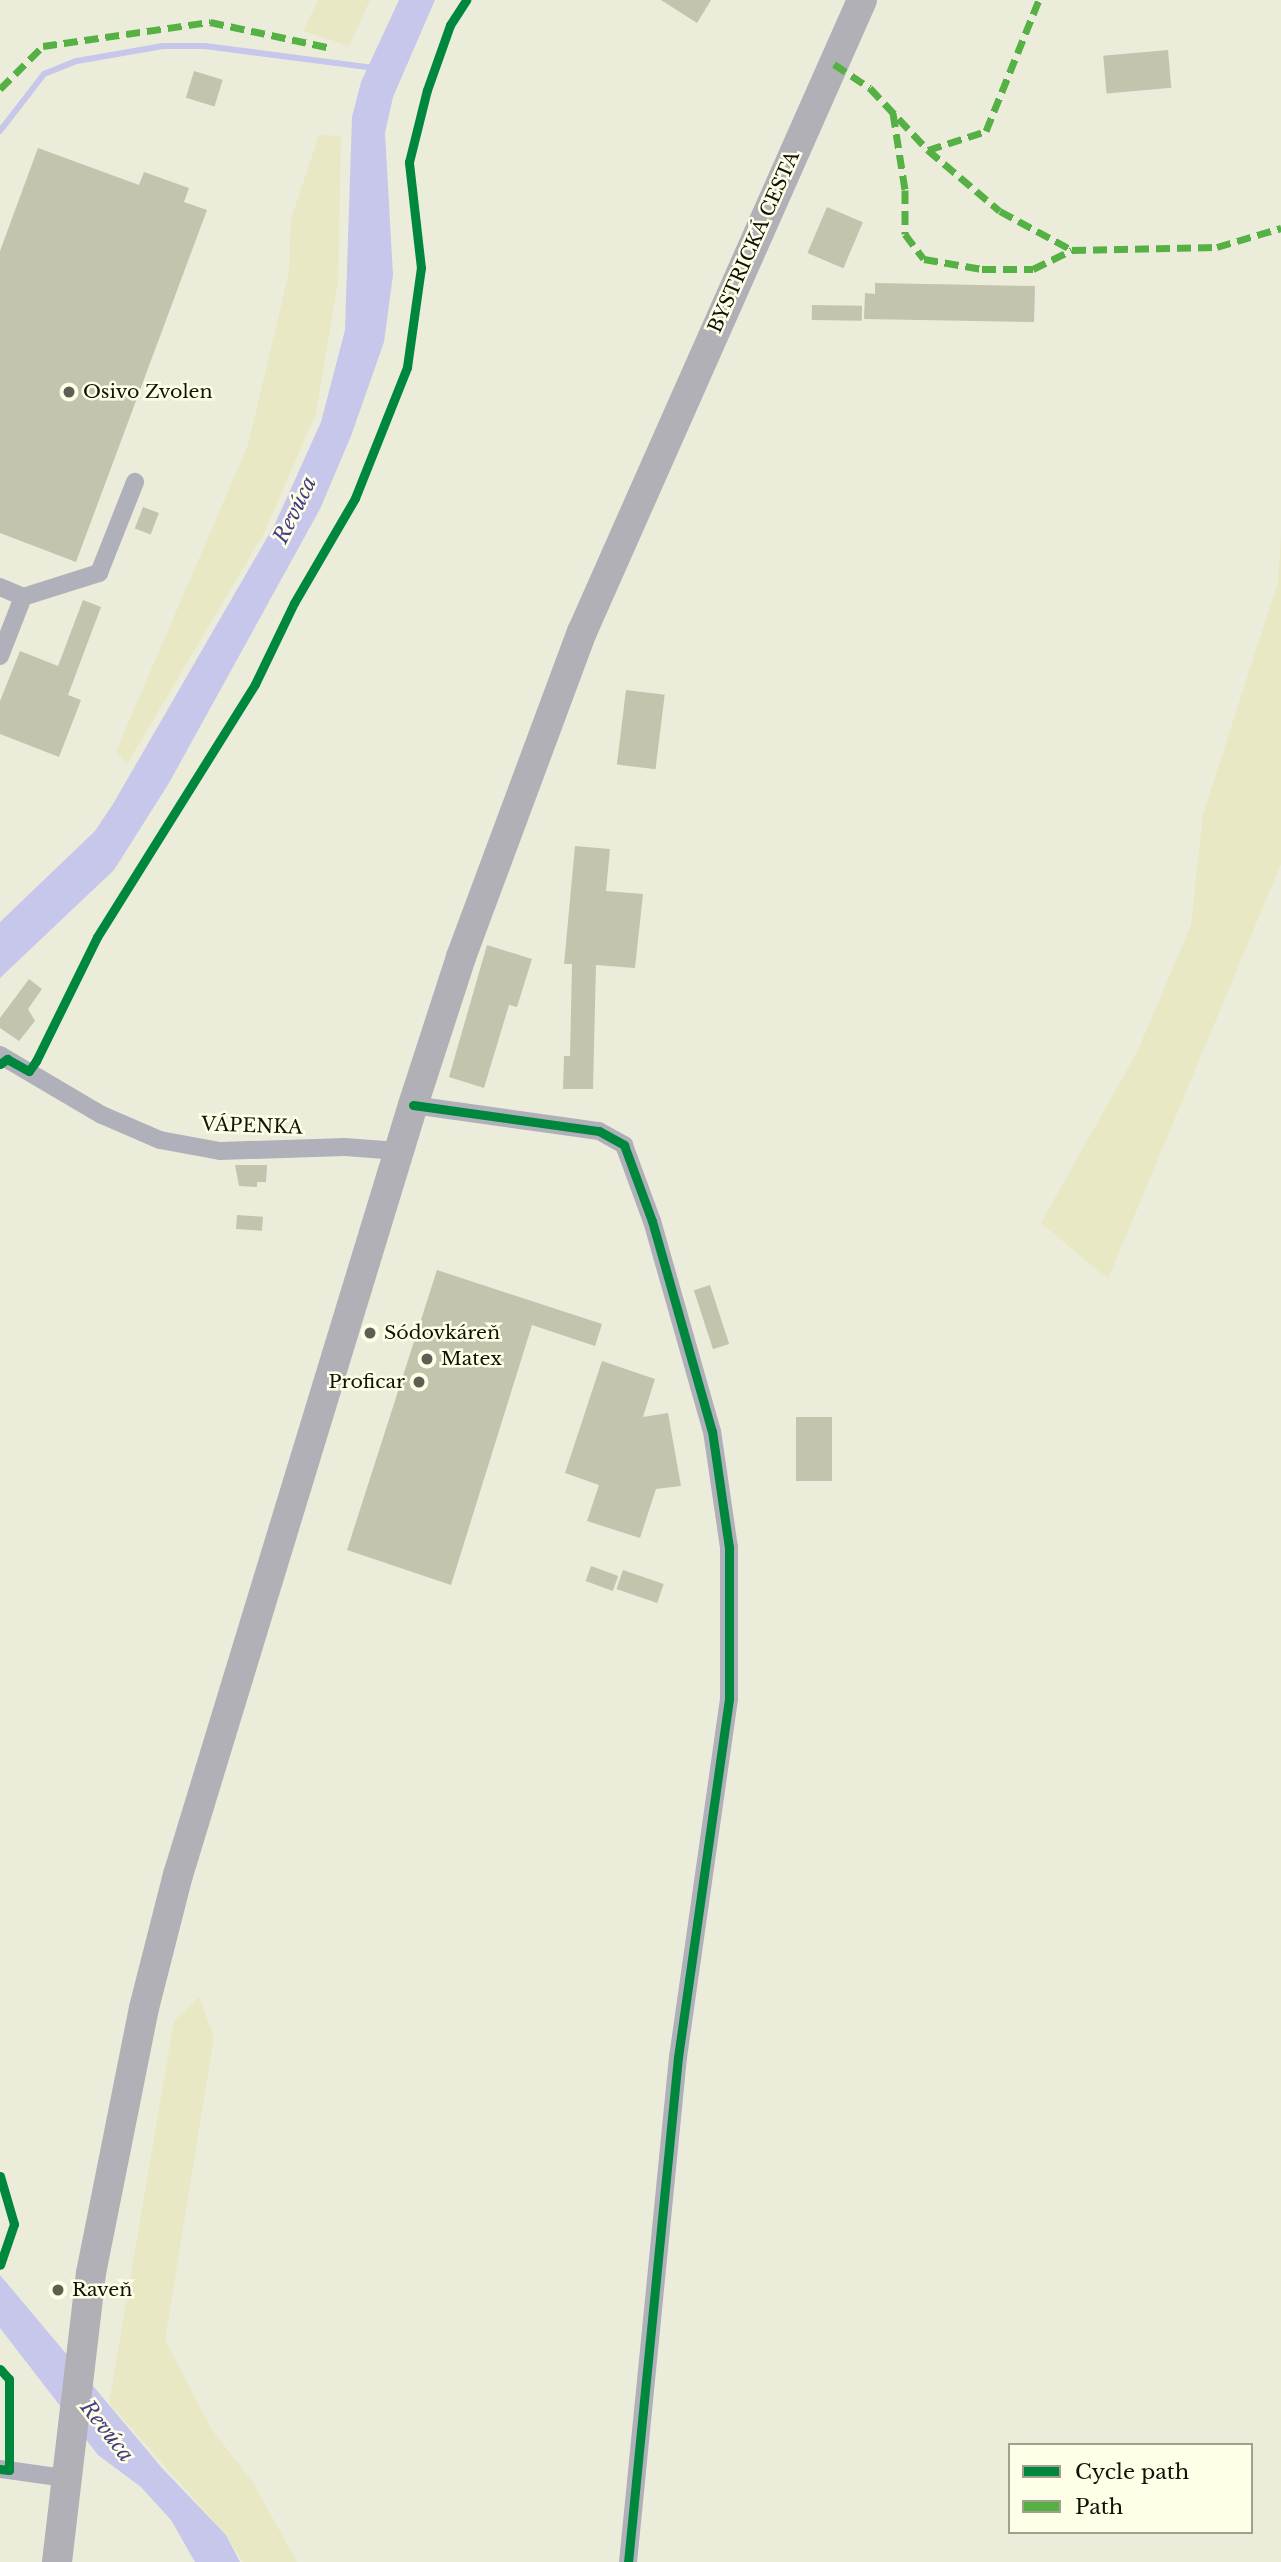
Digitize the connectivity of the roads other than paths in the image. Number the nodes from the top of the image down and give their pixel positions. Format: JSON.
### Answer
{"nodes":[{"id":1,"x":862,"y":0,"type":"edge"},
{"id":2,"x":135,"y":482,"type":"dead end"},
{"id":3,"x":0,"y":587,"type":"edge"},
{"id":4,"x":23,"y":597,"type":"junction"},
{"id":5,"x":0,"y":656,"type":"edge"},
{"id":6,"x":0,"y":1055,"type":"edge"},
{"id":7,"x":413,"y":1105,"type":"junction"},
{"id":8,"x":398,"y":1151,"type":"junction"},
{"id":9,"x":66,"y":2466,"type":"junction"},
{"id":10,"x":0,"y":2469,"type":"edge"},
{"id":11,"x":57,"y":2562,"type":"edge"},
{"id":12,"x":628,"y":2562,"type":"edge"}],
"edges":[{"from":1,"to":7,"type":"main road","name":"BYSTRICKÁ CESTA"},
{"from":2,"to":4,"type":"street"},
{"from":3,"to":4,"type":"street"},
{"from":4,"to":5,"type":"street"},
{"from":6,"to":8,"type":"street","name":"VÁPENKA"},
{"from":7,"to":8,"type":"main road","name":"BYSTRICKÁ CESTA"},
{"from":7,"to":12,"type":"street"},
{"from":8,"to":9,"type":"main road","name":"BYSTRICKÁ CESTA"},
{"from":9,"to":10,"type":"street"},
{"from":9,"to":11,"type":"main road","name":"BYSTRICKÁ CESTA"}]}
